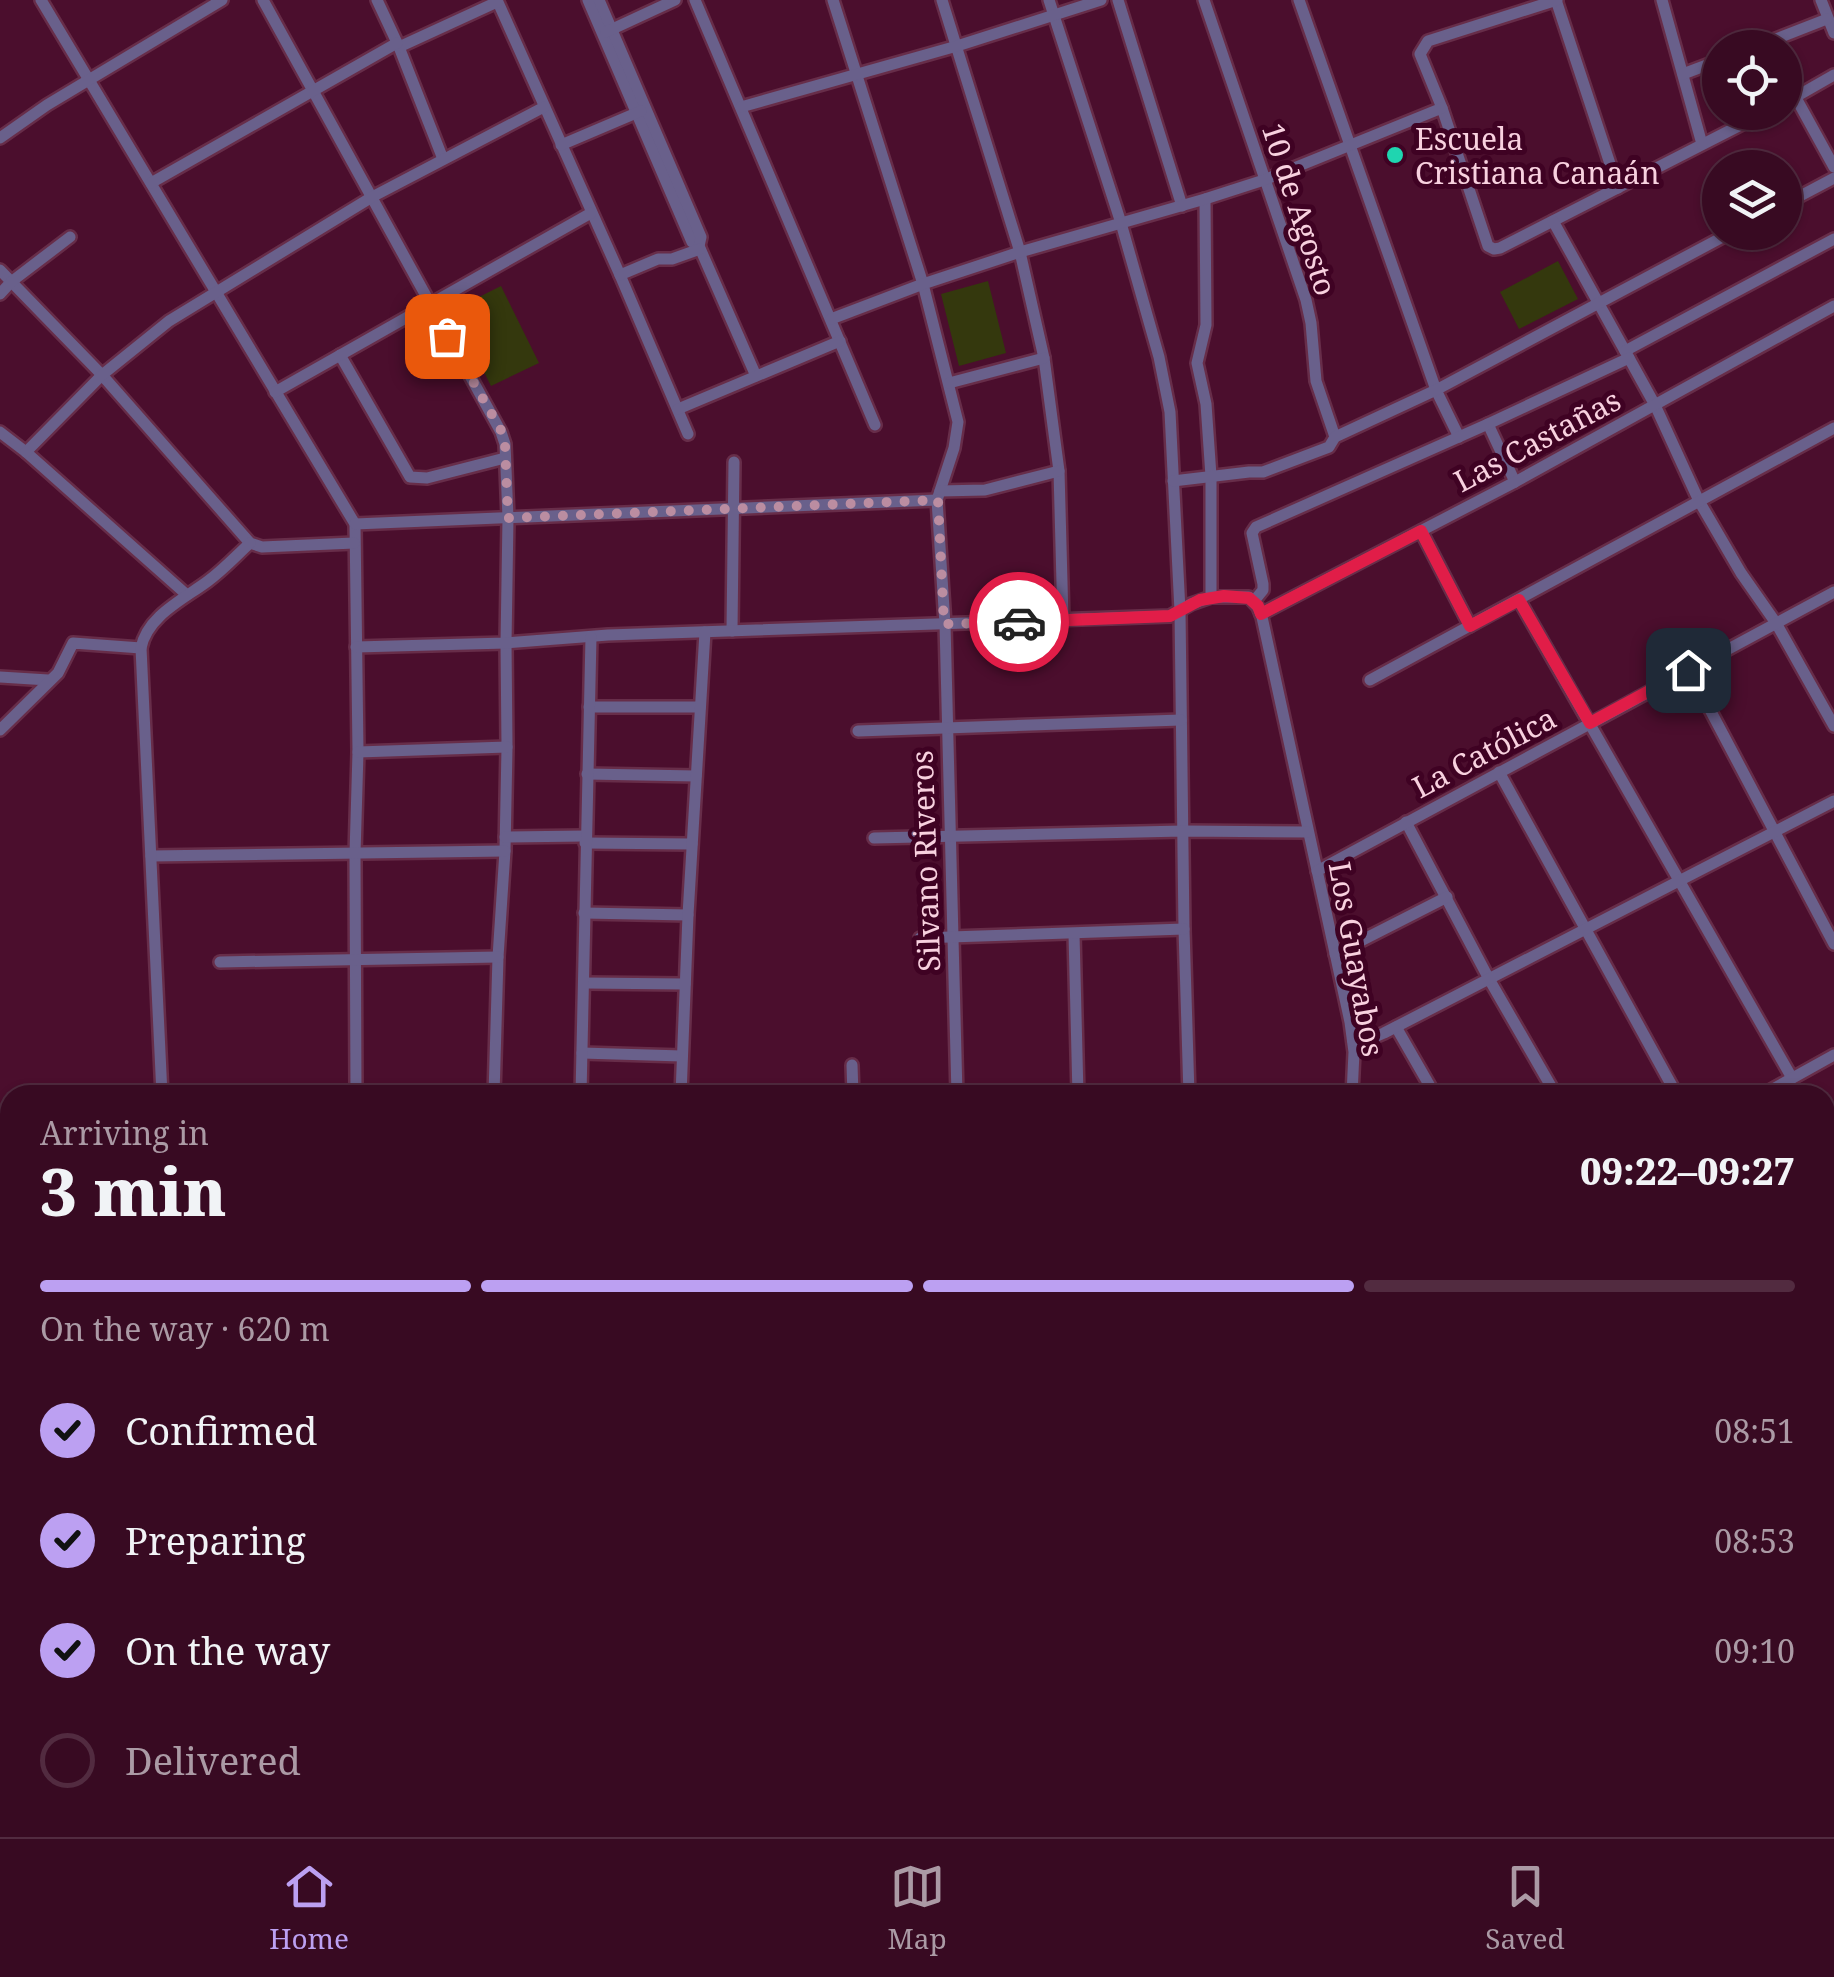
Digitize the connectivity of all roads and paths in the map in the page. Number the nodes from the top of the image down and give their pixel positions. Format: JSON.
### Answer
{"nodes":[{"id":1,"x":41,"y":0,"type":"edge"},
{"id":2,"x":222,"y":0,"type":"edge"},
{"id":3,"x":263,"y":0,"type":"edge"},
{"id":4,"x":377,"y":0,"type":"edge"},
{"id":5,"x":588,"y":0,"type":"edge"},
{"id":6,"x":599,"y":0,"type":"edge"},
{"id":7,"x":675,"y":0,"type":"edge"},
{"id":8,"x":695,"y":0,"type":"edge"},
{"id":9,"x":833,"y":0,"type":"edge"},
{"id":10,"x":942,"y":0,"type":"edge"},
{"id":11,"x":1050,"y":0,"type":"edge"},
{"id":12,"x":1101,"y":0,"type":"edge"},
{"id":13,"x":1118,"y":0,"type":"edge"},
{"id":14,"x":1204,"y":0,"type":"edge"},
{"id":15,"x":1299,"y":0,"type":"edge"},
{"id":16,"x":1557,"y":0,"type":"edge"},
{"id":17,"x":1662,"y":0,"type":"edge"},
{"id":18,"x":1820,"y":0,"type":"edge"},
{"id":19,"x":497,"y":1,"type":"edge"},
{"id":20,"x":1054,"y":15,"type":"junction"},
{"id":21,"x":1827,"y":20,"type":"junction"},
{"id":22,"x":1801,"y":30,"type":"edge"},
{"id":23,"x":607,"y":32,"type":"junction"},
{"id":24,"x":1834,"y":33,"type":"edge"},
{"id":25,"x":398,"y":45,"type":"junction"},
{"id":26,"x":956,"y":46,"type":"junction"},
{"id":27,"x":1702,"y":67,"type":"edge"},
{"id":28,"x":857,"y":74,"type":"junction"},
{"id":29,"x":1682,"y":74,"type":"junction"},
{"id":30,"x":1834,"y":75,"type":"edge"},
{"id":31,"x":90,"y":79,"type":"junction"},
{"id":32,"x":313,"y":90,"type":"junction"},
{"id":33,"x":1802,"y":93,"type":"edge"},
{"id":34,"x":544,"y":106,"type":"junction"},
{"id":35,"x":741,"y":108,"type":"junction"},
{"id":36,"x":1442,"y":108,"type":"junction"},
{"id":37,"x":640,"y":112,"type":"junction"},
{"id":38,"x":1802,"y":119,"type":"edge"},
{"id":39,"x":1730,"y":130,"type":"edge"},
{"id":40,"x":0,"y":138,"type":"edge"},
{"id":41,"x":1702,"y":144,"type":"junction"},
{"id":42,"x":561,"y":145,"type":"junction"},
{"id":43,"x":1349,"y":146,"type":"junction"},
{"id":44,"x":444,"y":159,"type":"junction"},
{"id":45,"x":1834,"y":168,"type":"edge"},
{"id":46,"x":1834,"y":178,"type":"edge"},
{"id":47,"x":1264,"y":180,"type":"junction"},
{"id":48,"x":152,"y":183,"type":"junction"},
{"id":49,"x":1618,"y":188,"type":"junction"},
{"id":50,"x":1802,"y":195,"type":"edge"},
{"id":51,"x":372,"y":197,"type":"junction"},
{"id":52,"x":1205,"y":200,"type":"junction"},
{"id":53,"x":1182,"y":206,"type":"junction"},
{"id":54,"x":591,"y":213,"type":"junction"},
{"id":55,"x":1553,"y":221,"type":"junction"},
{"id":56,"x":1121,"y":223,"type":"junction"},
{"id":57,"x":70,"y":238,"type":"dead end"},
{"id":58,"x":1834,"y":238,"type":"edge"},
{"id":59,"x":699,"y":248,"type":"junction"},
{"id":60,"x":1702,"y":248,"type":"edge"},
{"id":61,"x":1020,"y":252,"type":"junction"},
{"id":62,"x":0,"y":270,"type":"edge"},
{"id":63,"x":620,"y":275,"type":"junction"},
{"id":64,"x":11,"y":282,"type":"junction"},
{"id":65,"x":924,"y":284,"type":"junction"},
{"id":66,"x":214,"y":293,"type":"junction"},
{"id":67,"x":0,"y":294,"type":"edge"},
{"id":68,"x":429,"y":303,"type":"junction"},
{"id":69,"x":1599,"y":303,"type":"junction"},
{"id":70,"x":1834,"y":306,"type":"edge"},
{"id":71,"x":830,"y":319,"type":"junction"},
{"id":72,"x":840,"y":341,"type":"junction"},
{"id":73,"x":1627,"y":354,"type":"junction"},
{"id":74,"x":340,"y":355,"type":"junction"},
{"id":75,"x":1044,"y":358,"type":"junction"},
{"id":76,"x":102,"y":375,"type":"junction"},
{"id":77,"x":756,"y":376,"type":"junction"},
{"id":78,"x":950,"y":383,"type":"junction"},
{"id":79,"x":1436,"y":390,"type":"junction"},
{"id":80,"x":276,"y":392,"type":"junction"},
{"id":81,"x":1655,"y":405,"type":"junction"},
{"id":82,"x":678,"y":410,"type":"junction"},
{"id":83,"x":1488,"y":424,"type":"junction"},
{"id":84,"x":876,"y":425,"type":"dead end"},
{"id":85,"x":1834,"y":428,"type":"edge"},
{"id":86,"x":0,"y":432,"type":"edge"},
{"id":87,"x":688,"y":434,"type":"dead end"},
{"id":88,"x":1335,"y":437,"type":"junction"},
{"id":89,"x":1458,"y":437,"type":"junction"},
{"id":90,"x":26,"y":452,"type":"junction"},
{"id":91,"x":505,"y":458,"type":"junction"},
{"id":92,"x":734,"y":462,"type":"dead end"},
{"id":93,"x":1058,"y":470,"type":"junction"},
{"id":94,"x":1211,"y":476,"type":"junction"},
{"id":95,"x":1173,"y":481,"type":"junction"},
{"id":96,"x":1515,"y":482,"type":"junction"},
{"id":97,"x":939,"y":496,"type":"junction"},
{"id":98,"x":1699,"y":501,"type":"junction"},
{"id":99,"x":733,"y":508,"type":"junction"},
{"id":100,"x":508,"y":518,"type":"junction"},
{"id":101,"x":355,"y":524,"type":"junction"},
{"id":102,"x":1421,"y":531,"type":"junction"},
{"id":103,"x":250,"y":543,"type":"junction"},
{"id":104,"x":354,"y":543,"type":"junction"},
{"id":105,"x":1834,"y":592,"type":"edge"},
{"id":106,"x":187,"y":595,"type":"junction"},
{"id":107,"x":1211,"y":597,"type":"junction"},
{"id":108,"x":1519,"y":600,"type":"junction"},
{"id":109,"x":1254,"y":602,"type":"junction"},
{"id":110,"x":1180,"y":612,"type":"junction"},
{"id":111,"x":1261,"y":614,"type":"junction"},
{"id":112,"x":1063,"y":620,"type":"junction"},
{"id":113,"x":1776,"y":622,"type":"junction"},
{"id":114,"x":944,"y":624,"type":"junction"},
{"id":115,"x":1470,"y":626,"type":"junction"},
{"id":116,"x":732,"y":631,"type":"junction"},
{"id":117,"x":704,"y":632,"type":"junction"},
{"id":118,"x":590,"y":637,"type":"junction"},
{"id":119,"x":506,"y":643,"type":"junction"},
{"id":120,"x":356,"y":647,"type":"junction"},
{"id":121,"x":142,"y":648,"type":"junction"},
{"id":122,"x":1688,"y":670,"type":"junction"},
{"id":123,"x":0,"y":677,"type":"edge"},
{"id":124,"x":48,"y":680,"type":"junction"},
{"id":125,"x":1370,"y":680,"type":"dead end"},
{"id":126,"x":1828,"y":703,"type":"edge"},
{"id":127,"x":700,"y":707,"type":"junction"},
{"id":128,"x":588,"y":708,"type":"junction"},
{"id":129,"x":1181,"y":720,"type":"junction"},
{"id":130,"x":1590,"y":723,"type":"junction"},
{"id":131,"x":1834,"y":726,"type":"edge"},
{"id":132,"x":946,"y":728,"type":"junction"},
{"id":133,"x":0,"y":730,"type":"edge"},
{"id":134,"x":858,"y":731,"type":"dead end"},
{"id":135,"x":507,"y":747,"type":"junction"},
{"id":136,"x":358,"y":752,"type":"junction"},
{"id":137,"x":1499,"y":772,"type":"junction"},
{"id":138,"x":587,"y":774,"type":"junction"},
{"id":139,"x":696,"y":776,"type":"junction"},
{"id":140,"x":1834,"y":801,"type":"edge"},
{"id":141,"x":1406,"y":822,"type":"junction"},
{"id":142,"x":1183,"y":831,"type":"junction"},
{"id":143,"x":1308,"y":832,"type":"junction"},
{"id":144,"x":1774,"y":832,"type":"junction"},
{"id":145,"x":950,"y":836,"type":"junction"},
{"id":146,"x":506,"y":837,"type":"junction"},
{"id":147,"x":874,"y":838,"type":"dead end"},
{"id":148,"x":585,"y":840,"type":"junction"},
{"id":149,"x":692,"y":844,"type":"junction"},
{"id":150,"x":505,"y":851,"type":"junction"},
{"id":151,"x":356,"y":854,"type":"junction"},
{"id":152,"x":151,"y":856,"type":"junction"},
{"id":153,"x":1316,"y":871,"type":"junction"},
{"id":154,"x":1680,"y":880,"type":"junction"},
{"id":155,"x":1447,"y":897,"type":"junction"},
{"id":156,"x":584,"y":913,"type":"junction"},
{"id":157,"x":688,"y":915,"type":"junction"},
{"id":158,"x":1585,"y":929,"type":"junction"},
{"id":159,"x":1184,"y":930,"type":"junction"},
{"id":160,"x":1074,"y":934,"type":"junction"},
{"id":161,"x":920,"y":938,"type":"dead end"},
{"id":162,"x":953,"y":938,"type":"junction"},
{"id":163,"x":1834,"y":944,"type":"edge"},
{"id":164,"x":1335,"y":954,"type":"junction"},
{"id":165,"x":498,"y":957,"type":"junction"},
{"id":166,"x":356,"y":960,"type":"junction"},
{"id":167,"x":220,"y":962,"type":"dead end"},
{"id":168,"x":1489,"y":978,"type":"junction"},
{"id":169,"x":585,"y":983,"type":"junction"},
{"id":170,"x":685,"y":984,"type":"junction"},
{"id":171,"x":1396,"y":1026,"type":"junction"},
{"id":172,"x":1353,"y":1041,"type":"junction"},
{"id":173,"x":582,"y":1053,"type":"junction"},
{"id":174,"x":1834,"y":1055,"type":"edge"},
{"id":175,"x":682,"y":1056,"type":"junction"},
{"id":176,"x":852,"y":1065,"type":"dead end"},
{"id":177,"x":1792,"y":1078,"type":"junction"},
{"id":178,"x":162,"y":1085,"type":"edge"},
{"id":179,"x":356,"y":1085,"type":"edge"},
{"id":180,"x":494,"y":1085,"type":"edge"},
{"id":181,"x":581,"y":1085,"type":"edge"},
{"id":182,"x":681,"y":1085,"type":"edge"},
{"id":183,"x":853,"y":1085,"type":"edge"},
{"id":184,"x":957,"y":1085,"type":"edge"},
{"id":185,"x":1078,"y":1085,"type":"edge"},
{"id":186,"x":1189,"y":1085,"type":"edge"},
{"id":187,"x":1352,"y":1085,"type":"edge"},
{"id":188,"x":1429,"y":1085,"type":"edge"},
{"id":189,"x":1550,"y":1085,"type":"edge"},
{"id":190,"x":1671,"y":1085,"type":"edge"},
{"id":191,"x":1780,"y":1085,"type":"edge"}],
"edges":[{"from":1,"to":31,"type":"street"},
{"from":2,"to":31,"type":"street"},
{"from":3,"to":32,"type":"street"},
{"from":4,"to":25,"type":"street"},
{"from":5,"to":23,"type":"street"},
{"from":6,"to":23,"type":"street"},
{"from":7,"to":23,"type":"street"},
{"from":8,"to":35,"type":"street"},
{"from":9,"to":28,"type":"street","name":"Silvano Riveros"},
{"from":10,"to":26,"type":"street"},
{"from":11,"to":20,"type":"street"},
{"from":12,"to":20,"type":"street"},
{"from":13,"to":53,"type":"street"},
{"from":14,"to":47,"type":"street","name":"10 de Agosto"},
{"from":15,"to":43,"type":"street"},
{"from":16,"to":36,"type":"street"},
{"from":16,"to":49,"type":"street"},
{"from":17,"to":29,"type":"street"},
{"from":18,"to":21,"type":"street"},
{"from":19,"to":25,"type":"street"},
{"from":19,"to":34,"type":"street"},
{"from":20,"to":26,"type":"street"},
{"from":20,"to":56,"type":"street"},
{"from":21,"to":22,"type":"street"},
{"from":21,"to":24,"type":"street"},
{"from":23,"to":37,"type":"street"},
{"from":25,"to":32,"type":"street"},
{"from":25,"to":44,"type":"street"},
{"from":26,"to":28,"type":"street"},
{"from":26,"to":61,"type":"street"},
{"from":27,"to":29,"type":"street"},
{"from":28,"to":35,"type":"street"},
{"from":28,"to":65,"type":"street","name":"Silvano Riveros"},
{"from":29,"to":41,"type":"street"},
{"from":30,"to":33,"type":"street"},
{"from":31,"to":40,"type":"street"},
{"from":31,"to":48,"type":"street"},
{"from":32,"to":48,"type":"street"},
{"from":32,"to":51,"type":"street"},
{"from":34,"to":42,"type":"street"},
{"from":34,"to":44,"type":"street"},
{"from":35,"to":71,"type":"street"},
{"from":36,"to":43,"type":"street"},
{"from":36,"to":55,"type":"street"},
{"from":37,"to":42,"type":"street"},
{"from":37,"to":59,"type":"street"},
{"from":38,"to":45,"type":"street"},
{"from":39,"to":41,"type":"street"},
{"from":41,"to":49,"type":"street"},
{"from":42,"to":54,"type":"street"},
{"from":43,"to":47,"type":"street"},
{"from":43,"to":79,"type":"street"},
{"from":44,"to":51,"type":"street"},
{"from":46,"to":50,"type":"street"},
{"from":47,"to":52,"type":"street"},
{"from":47,"to":88,"type":"street","name":"10 de Agosto"},
{"from":48,"to":66,"type":"street"},
{"from":49,"to":55,"type":"street"},
{"from":51,"to":66,"type":"street"},
{"from":51,"to":68,"type":"street"},
{"from":52,"to":53,"type":"street"},
{"from":52,"to":94,"type":"street"},
{"from":53,"to":56,"type":"street"},
{"from":54,"to":63,"type":"street"},
{"from":54,"to":68,"type":"street"},
{"from":55,"to":69,"type":"street"},
{"from":56,"to":61,"type":"street"},
{"from":56,"to":95,"type":"street"},
{"from":57,"to":64,"type":"street"},
{"from":58,"to":73,"type":"street"},
{"from":59,"to":63,"type":"street"},
{"from":59,"to":77,"type":"street"},
{"from":60,"to":69,"type":"street"},
{"from":61,"to":65,"type":"street"},
{"from":61,"to":75,"type":"street"},
{"from":62,"to":64,"type":"street"},
{"from":63,"to":82,"type":"street"},
{"from":64,"to":67,"type":"street"},
{"from":64,"to":76,"type":"street"},
{"from":65,"to":71,"type":"street"},
{"from":65,"to":78,"type":"street","name":"Silvano Riveros"},
{"from":66,"to":76,"type":"street"},
{"from":66,"to":80,"type":"street"},
{"from":68,"to":74,"type":"street"},
{"from":68,"to":91,"type":"street"},
{"from":69,"to":73,"type":"street"},
{"from":69,"to":79,"type":"street"},
{"from":70,"to":81,"type":"street","name":"Las Castañas"},
{"from":71,"to":72,"type":"street"},
{"from":72,"to":77,"type":"street"},
{"from":72,"to":84,"type":"street"},
{"from":73,"to":81,"type":"street"},
{"from":73,"to":83,"type":"street"},
{"from":74,"to":80,"type":"street"},
{"from":74,"to":91,"type":"street"},
{"from":75,"to":78,"type":"street"},
{"from":75,"to":93,"type":"street"},
{"from":76,"to":90,"type":"street"},
{"from":76,"to":103,"type":"street"},
{"from":77,"to":82,"type":"street"},
{"from":78,"to":97,"type":"street","name":"Silvano Riveros"},
{"from":79,"to":88,"type":"street"},
{"from":79,"to":89,"type":"street"},
{"from":80,"to":101,"type":"street"},
{"from":81,"to":96,"type":"street","name":"Las Castañas"},
{"from":81,"to":98,"type":"street"},
{"from":82,"to":87,"type":"street"},
{"from":83,"to":89,"type":"street"},
{"from":83,"to":96,"type":"street"},
{"from":85,"to":98,"type":"street"},
{"from":86,"to":90,"type":"street"},
{"from":88,"to":94,"type":"street"},
{"from":89,"to":109,"type":"street"},
{"from":90,"to":106,"type":"street"},
{"from":91,"to":100,"type":"street"},
{"from":92,"to":99,"type":"street"},
{"from":93,"to":97,"type":"street"},
{"from":93,"to":112,"type":"street"},
{"from":94,"to":95,"type":"street"},
{"from":94,"to":107,"type":"street"},
{"from":95,"to":110,"type":"street"},
{"from":96,"to":102,"type":"street","name":"Las Castañas"},
{"from":97,"to":99,"type":"street"},
{"from":97,"to":114,"type":"street","name":"Silvano Riveros"},
{"from":98,"to":108,"type":"street"},
{"from":98,"to":113,"type":"street"},
{"from":99,"to":100,"type":"street"},
{"from":99,"to":116,"type":"street"},
{"from":100,"to":101,"type":"street"},
{"from":100,"to":119,"type":"street"},
{"from":101,"to":104,"type":"street"},
{"from":102,"to":111,"type":"street","name":"Las Castañas"},
{"from":102,"to":115,"type":"street"},
{"from":103,"to":104,"type":"street"},
{"from":103,"to":106,"type":"street"},
{"from":104,"to":120,"type":"street"},
{"from":105,"to":113,"type":"street","name":"La Católica"},
{"from":106,"to":121,"type":"street"},
{"from":107,"to":109,"type":"street"},
{"from":107,"to":110,"type":"street"},
{"from":108,"to":115,"type":"street"},
{"from":108,"to":130,"type":"street"},
{"from":109,"to":111,"type":"street","name":"Los Guayabos"},
{"from":110,"to":112,"type":"street"},
{"from":110,"to":129,"type":"street"},
{"from":111,"to":143,"type":"street","name":"Los Guayabos"},
{"from":112,"to":114,"type":"street"},
{"from":113,"to":122,"type":"street","name":"La Católica"},
{"from":113,"to":126,"type":"street"},
{"from":114,"to":116,"type":"street"},
{"from":114,"to":132,"type":"street","name":"Silvano Riveros"},
{"from":115,"to":125,"type":"street"},
{"from":116,"to":117,"type":"street"},
{"from":117,"to":118,"type":"street"},
{"from":117,"to":127,"type":"street"},
{"from":118,"to":119,"type":"street"},
{"from":118,"to":128,"type":"street"},
{"from":119,"to":120,"type":"street"},
{"from":119,"to":135,"type":"street"},
{"from":120,"to":136,"type":"street"},
{"from":121,"to":124,"type":"street"},
{"from":121,"to":152,"type":"street"},
{"from":122,"to":130,"type":"street","name":"La Católica"},
{"from":122,"to":144,"type":"street"},
{"from":123,"to":124,"type":"street"},
{"from":124,"to":133,"type":"street"},
{"from":126,"to":131,"type":"street"},
{"from":127,"to":128,"type":"street"},
{"from":127,"to":139,"type":"street"},
{"from":128,"to":138,"type":"street"},
{"from":129,"to":132,"type":"street"},
{"from":129,"to":142,"type":"street"},
{"from":130,"to":137,"type":"street","name":"La Católica"},
{"from":130,"to":154,"type":"street"},
{"from":132,"to":134,"type":"street"},
{"from":132,"to":145,"type":"street","name":"Silvano Riveros"},
{"from":135,"to":136,"type":"street"},
{"from":135,"to":146,"type":"street"},
{"from":136,"to":151,"type":"street"},
{"from":137,"to":141,"type":"street","name":"La Católica"},
{"from":137,"to":158,"type":"street"},
{"from":138,"to":139,"type":"street"},
{"from":138,"to":148,"type":"street"},
{"from":139,"to":149,"type":"street"},
{"from":140,"to":144,"type":"street"},
{"from":141,"to":153,"type":"street","name":"La Católica"},
{"from":141,"to":155,"type":"street"},
{"from":142,"to":143,"type":"street"},
{"from":142,"to":145,"type":"street"},
{"from":142,"to":159,"type":"street"},
{"from":143,"to":153,"type":"street","name":"Los Guayabos"},
{"from":144,"to":154,"type":"street"},
{"from":144,"to":163,"type":"street"},
{"from":145,"to":147,"type":"street"},
{"from":145,"to":162,"type":"street","name":"Silvano Riveros"},
{"from":146,"to":148,"type":"street"},
{"from":146,"to":150,"type":"street"},
{"from":148,"to":149,"type":"street"},
{"from":148,"to":156,"type":"street"},
{"from":149,"to":157,"type":"street"},
{"from":150,"to":151,"type":"street"},
{"from":150,"to":165,"type":"street"},
{"from":151,"to":152,"type":"street"},
{"from":151,"to":166,"type":"street"},
{"from":152,"to":178,"type":"street"},
{"from":153,"to":164,"type":"street","name":"Los Guayabos"},
{"from":154,"to":158,"type":"street"},
{"from":154,"to":177,"type":"street"},
{"from":155,"to":164,"type":"street"},
{"from":155,"to":168,"type":"street"},
{"from":156,"to":157,"type":"street"},
{"from":156,"to":169,"type":"street"},
{"from":157,"to":170,"type":"street"},
{"from":158,"to":168,"type":"street"},
{"from":158,"to":190,"type":"street"},
{"from":159,"to":160,"type":"street"},
{"from":159,"to":186,"type":"street"},
{"from":160,"to":162,"type":"street"},
{"from":160,"to":185,"type":"street"},
{"from":161,"to":162,"type":"street"},
{"from":162,"to":184,"type":"street","name":"Silvano Riveros"},
{"from":164,"to":172,"type":"street","name":"Los Guayabos"},
{"from":165,"to":166,"type":"street"},
{"from":165,"to":180,"type":"street"},
{"from":166,"to":167,"type":"street"},
{"from":166,"to":179,"type":"street"},
{"from":168,"to":171,"type":"street"},
{"from":168,"to":189,"type":"street"},
{"from":169,"to":170,"type":"street"},
{"from":169,"to":173,"type":"street"},
{"from":170,"to":175,"type":"street"},
{"from":171,"to":172,"type":"street"},
{"from":171,"to":188,"type":"street"},
{"from":172,"to":187,"type":"street","name":"Los Guayabos"},
{"from":173,"to":175,"type":"street"},
{"from":173,"to":181,"type":"street"},
{"from":174,"to":177,"type":"street"},
{"from":175,"to":182,"type":"street"},
{"from":176,"to":183,"type":"street"},
{"from":177,"to":191,"type":"street"}]}
